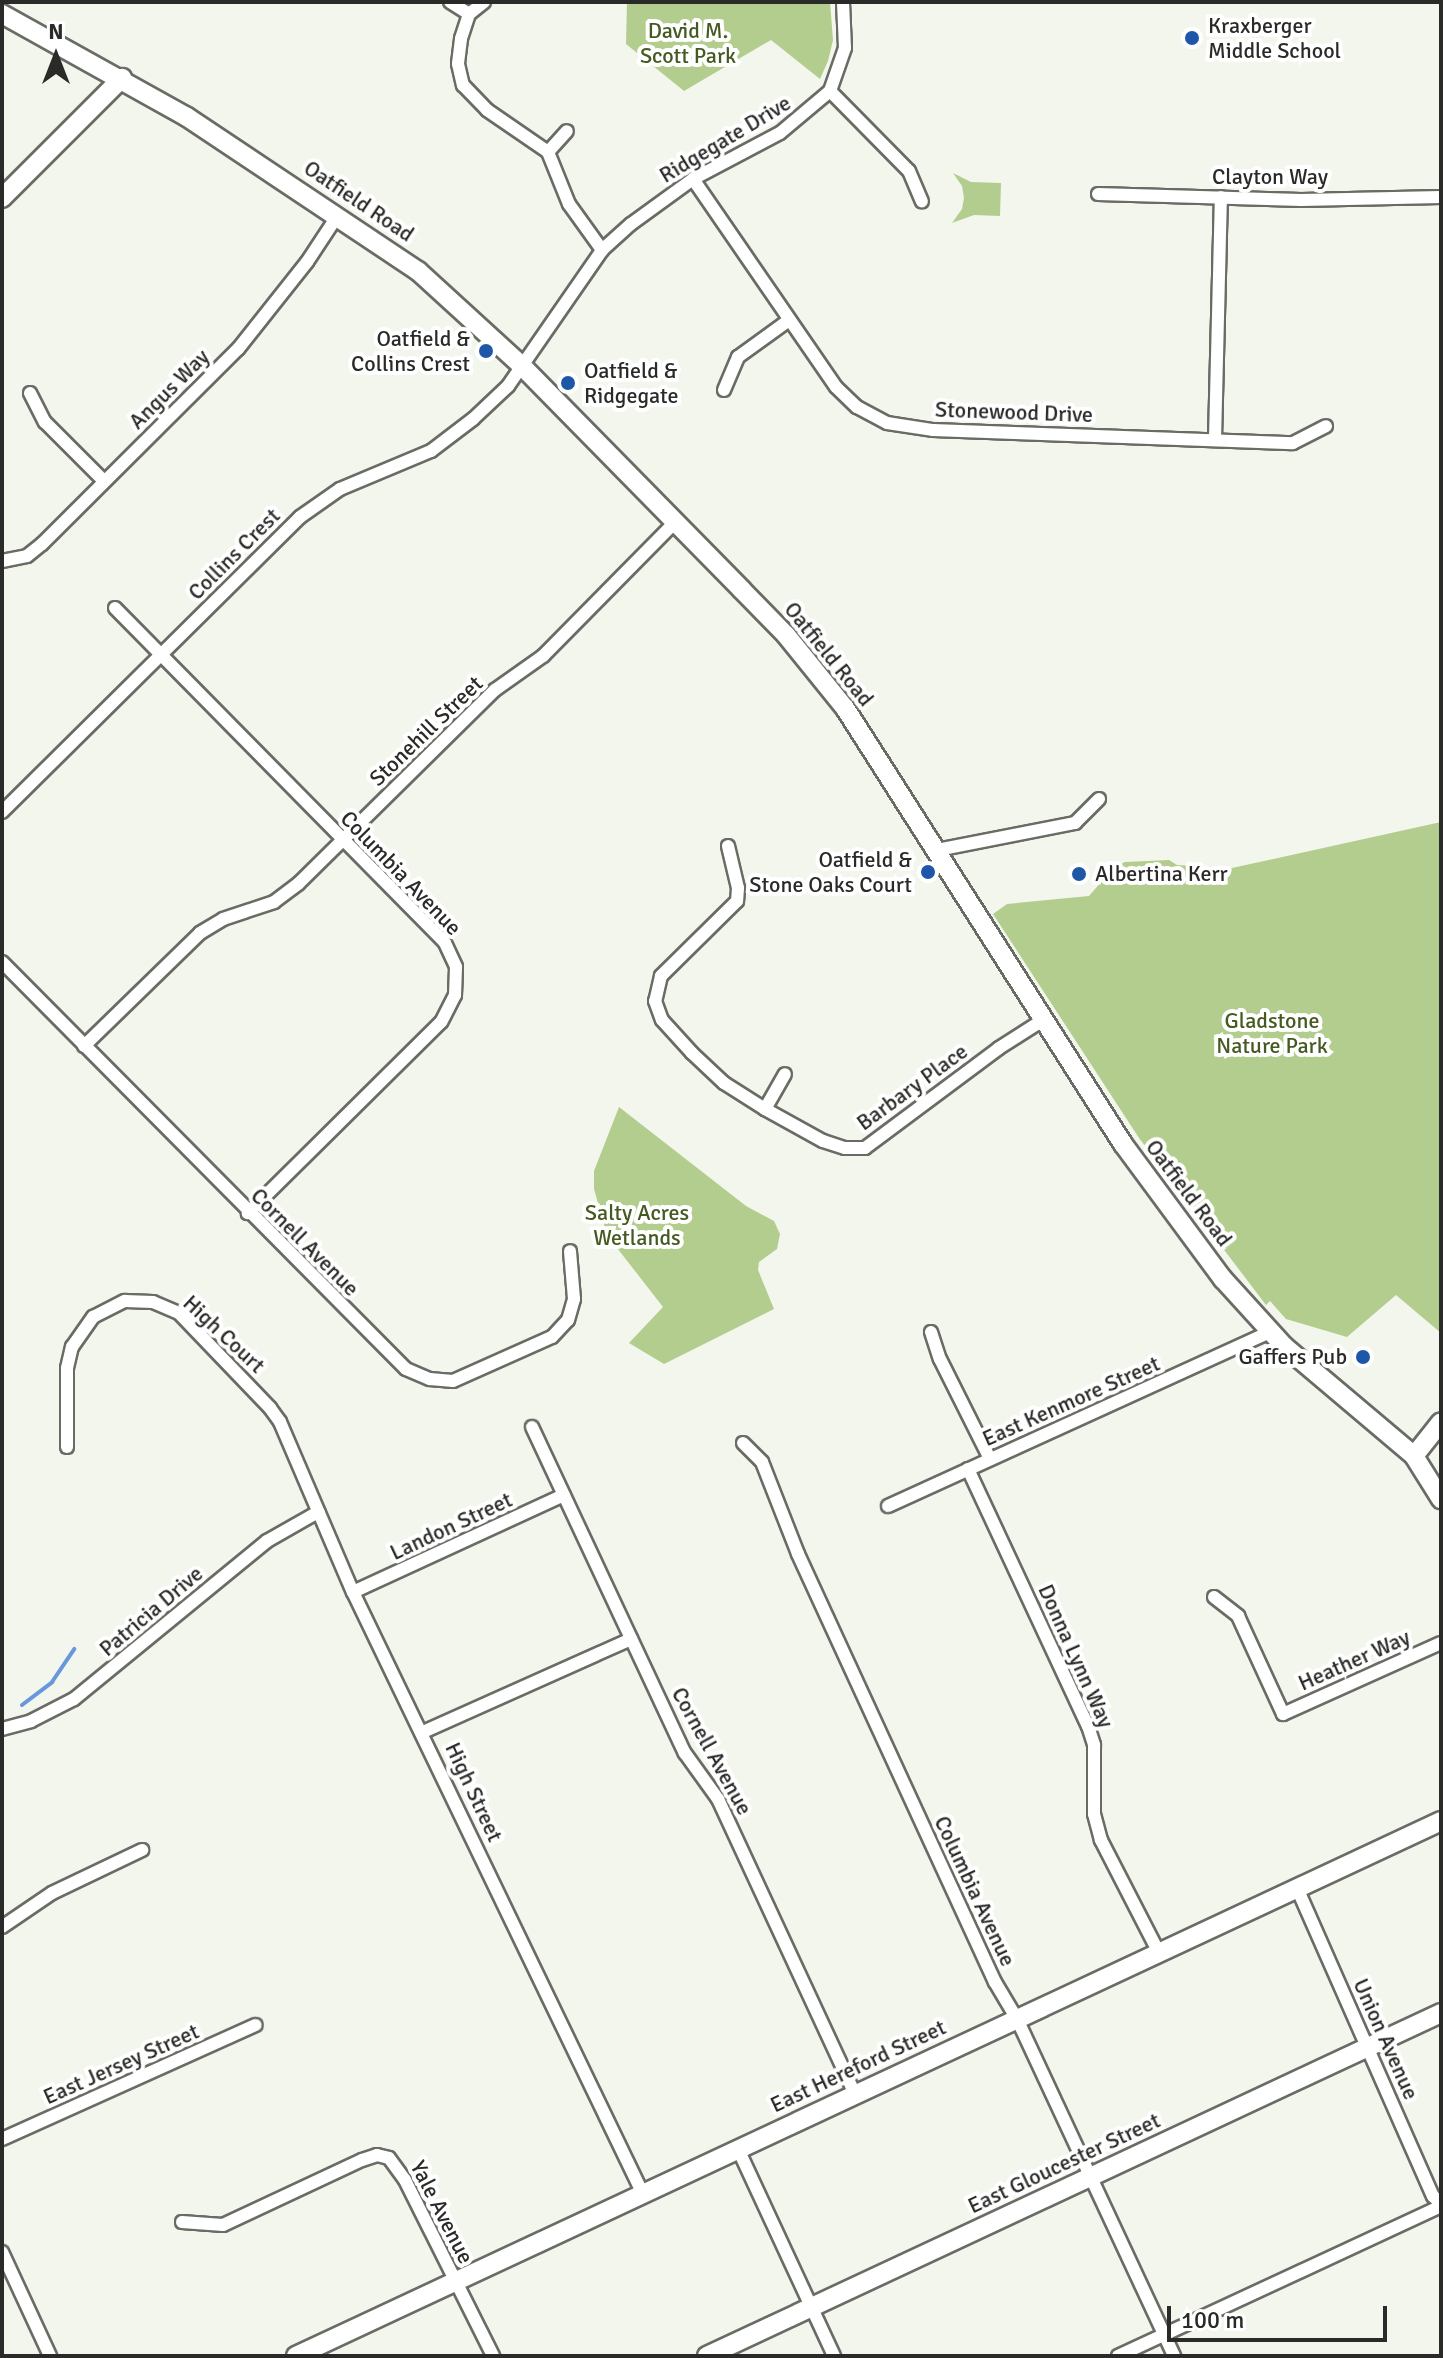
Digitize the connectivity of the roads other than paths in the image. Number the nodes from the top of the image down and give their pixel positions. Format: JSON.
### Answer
{"nodes":[{"id":1,"x":450,"y":2,"type":"edge"},
{"id":2,"x":484,"y":2,"type":"edge"},
{"id":3,"x":843,"y":2,"type":"edge"},
{"id":4,"x":2,"y":14,"type":"edge"},
{"id":5,"x":469,"y":14,"type":"junction"},
{"id":6,"x":122,"y":78,"type":"junction"},
{"id":7,"x":830,"y":91,"type":"junction"},
{"id":8,"x":567,"y":131,"type":"dead end"},
{"id":9,"x":548,"y":152,"type":"junction"},
{"id":10,"x":693,"y":179,"type":"junction"},
{"id":11,"x":1098,"y":194,"type":"dead end"},
{"id":12,"x":1221,"y":197,"type":"junction"},
{"id":13,"x":1441,"y":197,"type":"edge"},
{"id":14,"x":2,"y":198,"type":"edge"},
{"id":15,"x":922,"y":201,"type":"dead end"},
{"id":16,"x":338,"y":215,"type":"junction"},
{"id":17,"x":602,"y":250,"type":"junction"},
{"id":18,"x":788,"y":321,"type":"junction"},
{"id":19,"x":522,"y":366,"type":"junction"},
{"id":20,"x":724,"y":390,"type":"dead end"},
{"id":21,"x":30,"y":393,"type":"dead end"},
{"id":22,"x":1326,"y":426,"type":"dead end"},
{"id":23,"x":1215,"y":439,"type":"junction"},
{"id":24,"x":104,"y":481,"type":"junction"},
{"id":25,"x":676,"y":521,"type":"junction"},
{"id":26,"x":2,"y":561,"type":"edge"},
{"id":27,"x":115,"y":608,"type":"dead end"},
{"id":28,"x":161,"y":655,"type":"junction"},
{"id":29,"x":1099,"y":799,"type":"dead end"},
{"id":30,"x":2,"y":812,"type":"edge"},
{"id":31,"x":342,"y":840,"type":"junction"},
{"id":32,"x":728,"y":846,"type":"dead end"},
{"id":33,"x":937,"y":850,"type":"junction"},
{"id":34,"x":2,"y":962,"type":"edge"},
{"id":35,"x":1043,"y":1020,"type":"junction"},
{"id":36,"x":84,"y":1046,"type":"junction"},
{"id":37,"x":785,"y":1074,"type":"dead end"},
{"id":38,"x":765,"y":1109,"type":"junction"},
{"id":39,"x":248,"y":1213,"type":"junction"},
{"id":40,"x":570,"y":1251,"type":"dead end"},
{"id":41,"x":931,"y":1332,"type":"dead end"},
{"id":42,"x":1269,"y":1332,"type":"junction"},
{"id":43,"x":270,"y":1408,"type":"joint"},
{"id":44,"x":1441,"y":1422,"type":"edge"},
{"id":45,"x":532,"y":1427,"type":"dead end"},
{"id":46,"x":743,"y":1443,"type":"dead end"},
{"id":47,"x":67,"y":1447,"type":"dead end"},
{"id":48,"x":1414,"y":1456,"type":"junction"},
{"id":49,"x":990,"y":1459,"type":"junction"},
{"id":50,"x":968,"y":1469,"type":"junction"},
{"id":51,"x":564,"y":1495,"type":"junction"},
{"id":52,"x":1441,"y":1499,"type":"edge"},
{"id":53,"x":888,"y":1506,"type":"dead end"},
{"id":54,"x":318,"y":1512,"type":"junction"},
{"id":55,"x":353,"y":1592,"type":"junction"},
{"id":56,"x":1214,"y":1597,"type":"dead end"},
{"id":57,"x":631,"y":1639,"type":"junction"},
{"id":58,"x":1441,"y":1643,"type":"edge"},
{"id":59,"x":2,"y":1729,"type":"edge"},
{"id":60,"x":423,"y":1732,"type":"junction"},
{"id":61,"x":1441,"y":1821,"type":"edge"},
{"id":62,"x":142,"y":1850,"type":"dead end"},
{"id":63,"x":1297,"y":1888,"type":"junction"},
{"id":64,"x":2,"y":1927,"type":"edge"},
{"id":65,"x":1159,"y":1953,"type":"junction"},
{"id":66,"x":1441,"y":2013,"type":"edge"},
{"id":67,"x":1017,"y":2019,"type":"junction"},
{"id":68,"x":256,"y":2025,"type":"dead end"},
{"id":69,"x":1368,"y":2047,"type":"junction"},
{"id":70,"x":855,"y":2094,"type":"junction"},
{"id":71,"x":2,"y":2139,"type":"edge"},
{"id":72,"x":738,"y":2149,"type":"junction"},
{"id":73,"x":1091,"y":2177,"type":"junction"},
{"id":74,"x":643,"y":2194,"type":"junction"},
{"id":75,"x":1441,"y":2205,"type":"edge"},
{"id":76,"x":182,"y":2222,"type":"dead end"},
{"id":77,"x":2,"y":2252,"type":"edge"},
{"id":78,"x":455,"y":2281,"type":"junction"},
{"id":79,"x":811,"y":2307,"type":"junction"},
{"id":80,"x":1164,"y":2334,"type":"junction"},
{"id":81,"x":50,"y":2356,"type":"edge"},
{"id":82,"x":296,"y":2356,"type":"edge"},
{"id":83,"x":493,"y":2356,"type":"edge"},
{"id":84,"x":707,"y":2356,"type":"edge"},
{"id":85,"x":834,"y":2356,"type":"edge"},
{"id":86,"x":1118,"y":2356,"type":"edge"},
{"id":87,"x":1174,"y":2356,"type":"edge"}],
"edges":[{"from":1,"to":5,"type":"street"},
{"from":2,"to":5,"type":"street"},
{"from":3,"to":7,"type":"street"},
{"from":4,"to":6,"type":"street","name":"Oatfield Road"},
{"from":5,"to":9,"type":"street"},
{"from":6,"to":14,"type":"street"},
{"from":6,"to":16,"type":"street","name":"Oatfield Road"},
{"from":7,"to":10,"type":"street","name":"Ridgegate Drive"},
{"from":7,"to":15,"type":"street"},
{"from":8,"to":9,"type":"street"},
{"from":9,"to":17,"type":"street"},
{"from":10,"to":17,"type":"street","name":"Ridgegate Drive"},
{"from":10,"to":18,"type":"street","name":"Stonewood Drive"},
{"from":11,"to":12,"type":"street","name":"Clayton Way"},
{"from":12,"to":13,"type":"street","name":"Clayton Way"},
{"from":12,"to":23,"type":"street"},
{"from":16,"to":19,"type":"street","name":"Oatfield Road"},
{"from":16,"to":24,"type":"street","name":"Angus Way"},
{"from":17,"to":19,"type":"street","name":"Ridgegate Drive"},
{"from":18,"to":20,"type":"street"},
{"from":18,"to":23,"type":"street","name":"Stonewood Drive"},
{"from":19,"to":25,"type":"street","name":"Oatfield Road"},
{"from":19,"to":28,"type":"street","name":"Collins Crest"},
{"from":21,"to":24,"type":"street"},
{"from":22,"to":23,"type":"street","name":"Stonewood Drive"},
{"from":24,"to":26,"type":"street","name":"Angus Way"},
{"from":25,"to":31,"type":"street","name":"Stonehill Street"},
{"from":25,"to":33,"type":"street","name":"Oatfield Road"},
{"from":27,"to":28,"type":"street","name":"Columbia Avenue"},
{"from":28,"to":30,"type":"street","name":"Collins Crest"},
{"from":28,"to":31,"type":"street","name":"Columbia Avenue"},
{"from":29,"to":33,"type":"street"},
{"from":31,"to":36,"type":"street","name":"Stonehill Street"},
{"from":31,"to":39,"type":"street","name":"Columbia Avenue"},
{"from":32,"to":38,"type":"street","name":"Barbary Place"},
{"from":33,"to":35,"type":"street","name":"Oatfield Road"},
{"from":34,"to":36,"type":"street","name":"Cornell Avenue"},
{"from":35,"to":38,"type":"street","name":"Barbary Place"},
{"from":35,"to":42,"type":"street","name":"Oatfield Road"},
{"from":36,"to":39,"type":"street","name":"Cornell Avenue"},
{"from":37,"to":38,"type":"street"},
{"from":39,"to":40,"type":"street","name":"Cornell Avenue"},
{"from":41,"to":49,"type":"street"},
{"from":42,"to":48,"type":"street","name":"Oatfield Road"},
{"from":42,"to":49,"type":"street","name":"East Kenmore Street"},
{"from":43,"to":47,"type":"street","name":"High Court"},
{"from":43,"to":54,"type":"street","name":"High Street"},
{"from":44,"to":48,"type":"street"},
{"from":45,"to":51,"type":"street","name":"Cornell Avenue"},
{"from":46,"to":67,"type":"street","name":"Columbia Avenue"},
{"from":48,"to":52,"type":"street","name":"Oatfield Road"},
{"from":49,"to":50,"type":"street","name":"East Kenmore Street"},
{"from":50,"to":53,"type":"street","name":"East Kenmore Street"},
{"from":50,"to":65,"type":"street","name":"Donna Lynn Way"},
{"from":51,"to":55,"type":"street","name":"Landon Street"},
{"from":51,"to":57,"type":"street","name":"Cornell Avenue"},
{"from":54,"to":55,"type":"street","name":"High Street"},
{"from":54,"to":59,"type":"street","name":"Patricia Drive"},
{"from":55,"to":60,"type":"street","name":"High Street"},
{"from":56,"to":58,"type":"street","name":"Heather Way"},
{"from":57,"to":60,"type":"street"},
{"from":57,"to":70,"type":"street","name":"Cornell Avenue"},
{"from":60,"to":74,"type":"street","name":"High Street"},
{"from":61,"to":63,"type":"street","name":"East Hereford Street"},
{"from":62,"to":64,"type":"street"},
{"from":63,"to":65,"type":"street","name":"East Hereford Street"},
{"from":63,"to":69,"type":"street","name":"Union Avenue"},
{"from":65,"to":67,"type":"street","name":"East Hereford Street"},
{"from":66,"to":69,"type":"street","name":"East Gloucester Street"},
{"from":67,"to":70,"type":"street","name":"East Hereford Street"},
{"from":67,"to":73,"type":"street","name":"Columbia Avenue"},
{"from":68,"to":71,"type":"street","name":"East Jersey Street"},
{"from":69,"to":73,"type":"street","name":"East Gloucester Street"},
{"from":69,"to":75,"type":"street","name":"Union Avenue"},
{"from":70,"to":72,"type":"street","name":"East Hereford Street"},
{"from":72,"to":74,"type":"street","name":"East Hereford Street"},
{"from":72,"to":79,"type":"street"},
{"from":73,"to":79,"type":"street","name":"East Gloucester Street"},
{"from":73,"to":80,"type":"street","name":"Columbia Avenue"},
{"from":74,"to":78,"type":"street","name":"East Hereford Street"},
{"from":75,"to":80,"type":"street"},
{"from":76,"to":78,"type":"street","name":"Yale Avenue"},
{"from":77,"to":81,"type":"street"},
{"from":78,"to":82,"type":"street","name":"East Hereford Street"},
{"from":78,"to":83,"type":"street","name":"Yale Avenue"},
{"from":79,"to":84,"type":"street","name":"East Gloucester Street"},
{"from":79,"to":85,"type":"street"},
{"from":80,"to":86,"type":"street"},
{"from":80,"to":87,"type":"street","name":"Columbia Avenue"}]}
